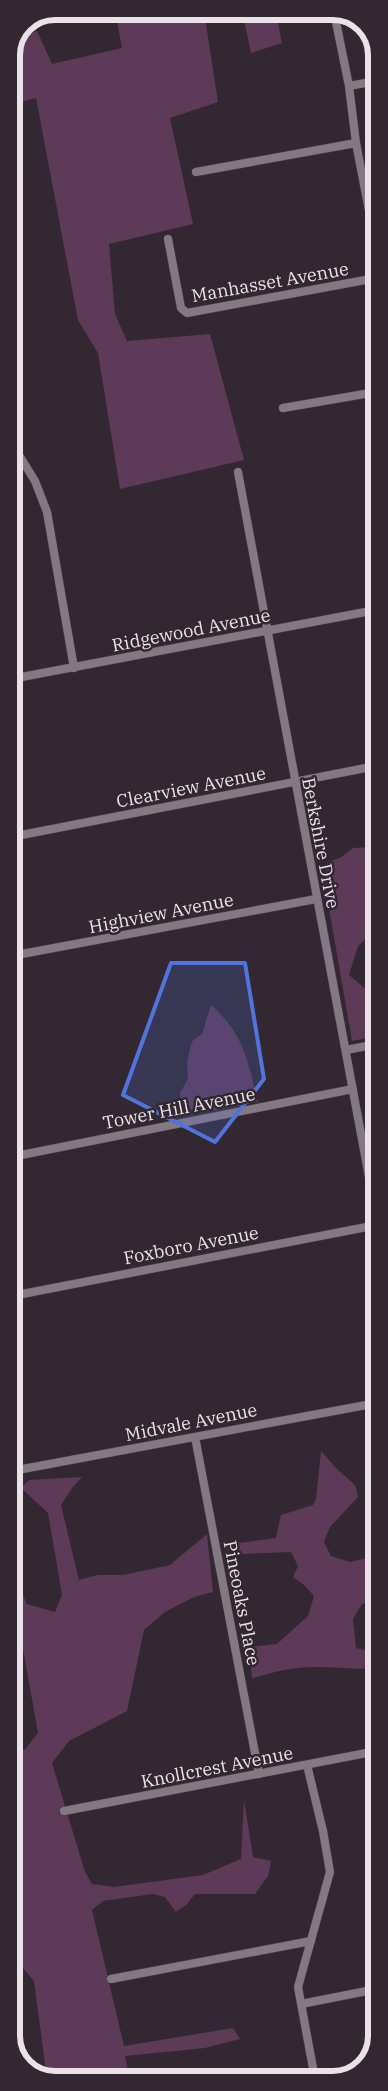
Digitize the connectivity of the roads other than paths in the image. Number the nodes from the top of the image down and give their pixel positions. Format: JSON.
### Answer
{"nodes":[{"id":1,"x":336,"y":20,"type":"edge"},
{"id":2,"x":368,"y":82,"type":"edge"},
{"id":3,"x":348,"y":86,"type":"junction"},
{"id":4,"x":356,"y":143,"type":"junction"},
{"id":5,"x":196,"y":172,"type":"dead end"},
{"id":6,"x":368,"y":205,"type":"edge"},
{"id":7,"x":168,"y":239,"type":"dead end"},
{"id":8,"x":368,"y":279,"type":"edge"},
{"id":9,"x":368,"y":393,"type":"edge"},
{"id":10,"x":283,"y":408,"type":"dead end"},
{"id":11,"x":20,"y":457,"type":"edge"},
{"id":12,"x":238,"y":472,"type":"dead end"},
{"id":13,"x":368,"y":612,"type":"edge"},
{"id":14,"x":268,"y":631,"type":"junction"},
{"id":15,"x":74,"y":668,"type":"junction"},
{"id":16,"x":20,"y":677,"type":"edge"},
{"id":17,"x":368,"y":768,"type":"edge"},
{"id":18,"x":294,"y":782,"type":"junction"},
{"id":19,"x":20,"y":835,"type":"edge"},
{"id":20,"x":316,"y":899,"type":"junction"},
{"id":21,"x":20,"y":954,"type":"edge"},
{"id":22,"x":368,"y":1046,"type":"edge"},
{"id":23,"x":346,"y":1050,"type":"junction"},
{"id":24,"x":352,"y":1090,"type":"junction"},
{"id":25,"x":20,"y":1155,"type":"edge"},
{"id":26,"x":368,"y":1173,"type":"edge"},
{"id":27,"x":368,"y":1227,"type":"edge"},
{"id":28,"x":20,"y":1294,"type":"edge"},
{"id":29,"x":368,"y":1405,"type":"edge"},
{"id":30,"x":195,"y":1437,"type":"junction"},
{"id":31,"x":20,"y":1470,"type":"edge"},
{"id":32,"x":368,"y":1753,"type":"edge"},
{"id":33,"x":307,"y":1765,"type":"junction"},
{"id":34,"x":259,"y":1774,"type":"junction"},
{"id":35,"x":64,"y":1811,"type":"dead end"},
{"id":36,"x":311,"y":1941,"type":"junction"},
{"id":37,"x":111,"y":1979,"type":"dead end"},
{"id":38,"x":368,"y":1991,"type":"edge"},
{"id":39,"x":301,"y":2004,"type":"junction"},
{"id":40,"x":314,"y":2071,"type":"edge"}],
"edges":[{"from":1,"to":3,"type":"street"},
{"from":2,"to":3,"type":"street"},
{"from":3,"to":4,"type":"street"},
{"from":4,"to":5,"type":"street"},
{"from":4,"to":6,"type":"street"},
{"from":7,"to":8,"type":"street","name":"Manhasset Avenue"},
{"from":9,"to":10,"type":"street"},
{"from":11,"to":15,"type":"street"},
{"from":12,"to":14,"type":"street","name":"Berkshire Drive"},
{"from":13,"to":14,"type":"street","name":"Ridgewood Avenue"},
{"from":14,"to":15,"type":"street","name":"Ridgewood Avenue"},
{"from":14,"to":18,"type":"street","name":"Berkshire Drive"},
{"from":15,"to":16,"type":"street","name":"Ridgewood Avenue"},
{"from":17,"to":18,"type":"street","name":"Clearview Avenue"},
{"from":18,"to":19,"type":"street","name":"Clearview Avenue"},
{"from":18,"to":20,"type":"street","name":"Berkshire Drive"},
{"from":20,"to":21,"type":"street","name":"Highview Avenue"},
{"from":20,"to":23,"type":"street","name":"Berkshire Drive"},
{"from":22,"to":23,"type":"street"},
{"from":23,"to":24,"type":"street","name":"Berkshire Drive"},
{"from":24,"to":25,"type":"street","name":"Tower Hill Avenue"},
{"from":24,"to":26,"type":"street","name":"Berkshire Drive"},
{"from":27,"to":28,"type":"street","name":"Foxboro Avenue"},
{"from":29,"to":30,"type":"street","name":"Midvale Avenue"},
{"from":30,"to":31,"type":"street","name":"Midvale Avenue"},
{"from":30,"to":34,"type":"street","name":"Pineoaks Place"},
{"from":32,"to":33,"type":"street","name":"Knollcrest Avenue"},
{"from":33,"to":34,"type":"street","name":"Knollcrest Avenue"},
{"from":33,"to":36,"type":"street"},
{"from":34,"to":35,"type":"street","name":"Knollcrest Avenue"},
{"from":36,"to":37,"type":"street"},
{"from":36,"to":39,"type":"street"},
{"from":38,"to":39,"type":"street"},
{"from":39,"to":40,"type":"street"}]}
